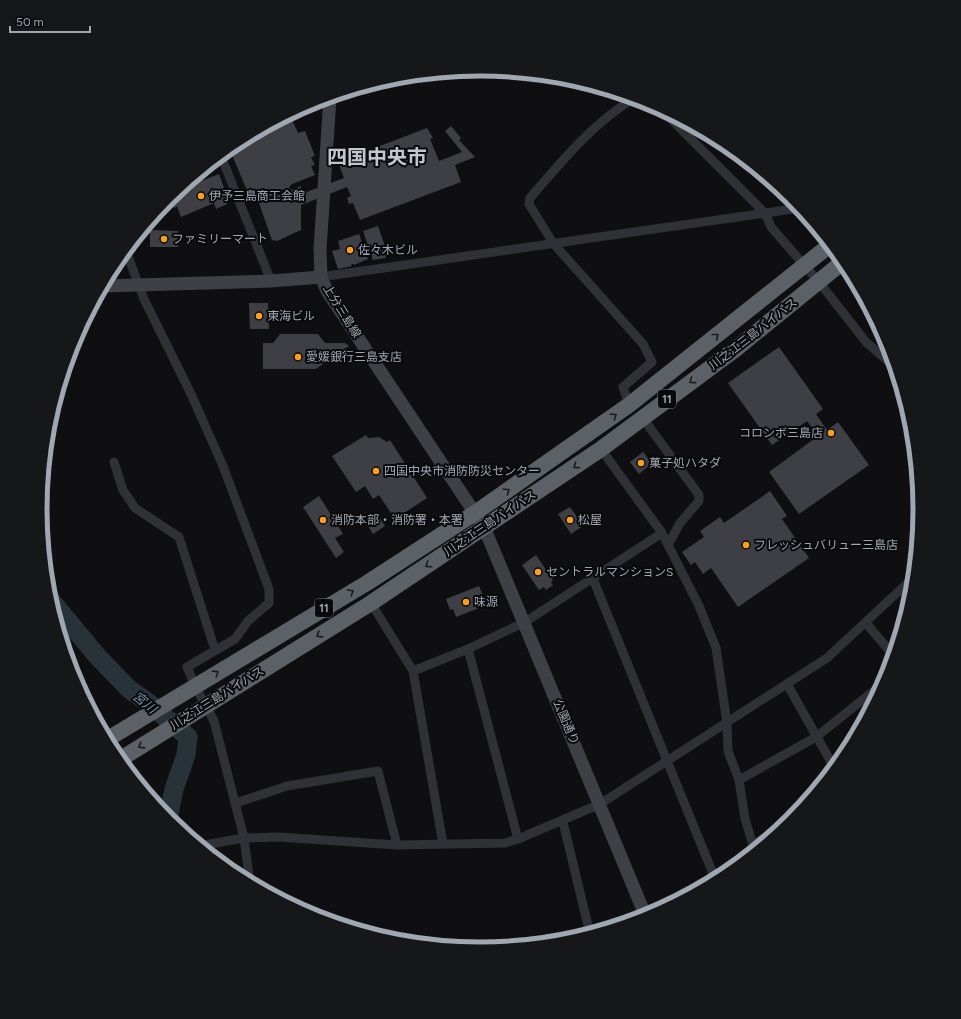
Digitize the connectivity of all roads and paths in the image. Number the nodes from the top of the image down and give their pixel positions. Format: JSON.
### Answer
{"nodes":[{"id":1,"x":628,"y":102,"type":"edge"},
{"id":2,"x":330,"y":103,"type":"edge"},
{"id":3,"x":674,"y":122,"type":"edge"},
{"id":4,"x":223,"y":161,"type":"edge"},
{"id":5,"x":790,"y":206,"type":"edge"},
{"id":6,"x":793,"y":209,"type":"edge"},
{"id":7,"x":787,"y":210,"type":"junction"},
{"id":8,"x":765,"y":213,"type":"junction"},
{"id":9,"x":553,"y":243,"type":"junction"},
{"id":10,"x":826,"y":248,"type":"edge"},
{"id":11,"x":128,"y":258,"type":"edge"},
{"id":12,"x":804,"y":266,"type":"junction"},
{"id":13,"x":839,"y":266,"type":"edge"},
{"id":14,"x":321,"y":277,"type":"junction"},
{"id":15,"x":271,"y":281,"type":"junction"},
{"id":16,"x":819,"y":282,"type":"junction"},
{"id":17,"x":109,"y":286,"type":"edge"},
{"id":18,"x":138,"y":286,"type":"junction"},
{"id":19,"x":887,"y":360,"type":"edge"},
{"id":20,"x":629,"y":405,"type":"junction"},
{"id":21,"x":642,"y":418,"type":"junction"},
{"id":22,"x":601,"y":449,"type":"junction"},
{"id":23,"x":114,"y":462,"type":"dead end"},
{"id":24,"x":475,"y":513,"type":"junction"},
{"id":25,"x":484,"y":527,"type":"junction"},
{"id":26,"x":662,"y":533,"type":"junction"},
{"id":27,"x":668,"y":545,"type":"junction"},
{"id":28,"x":593,"y":579,"type":"junction"},
{"id":29,"x":908,"y":583,"type":"edge"},
{"id":30,"x":371,"y":603,"type":"junction"},
{"id":31,"x":525,"y":622,"type":"junction"},
{"id":32,"x":866,"y":622,"type":"junction"},
{"id":33,"x":468,"y":649,"type":"junction"},
{"id":34,"x":215,"y":650,"type":"junction"},
{"id":35,"x":890,"y":651,"type":"edge"},
{"id":36,"x":413,"y":671,"type":"junction"},
{"id":37,"x":787,"y":684,"type":"junction"},
{"id":38,"x":195,"y":686,"type":"junction"},
{"id":39,"x":873,"y":692,"type":"edge"},
{"id":40,"x":205,"y":705,"type":"junction"},
{"id":41,"x":728,"y":723,"type":"junction"},
{"id":42,"x":112,"y":737,"type":"edge"},
{"id":43,"x":816,"y":737,"type":"junction"},
{"id":44,"x":125,"y":756,"type":"edge"},
{"id":45,"x":668,"y":761,"type":"junction"},
{"id":46,"x":831,"y":763,"type":"edge"},
{"id":47,"x":739,"y":780,"type":"junction"},
{"id":48,"x":236,"y":803,"type":"junction"},
{"id":49,"x":600,"y":804,"type":"junction"},
{"id":50,"x":563,"y":822,"type":"junction"},
{"id":51,"x":244,"y":838,"type":"junction"},
{"id":52,"x":518,"y":839,"type":"junction"},
{"id":53,"x":760,"y":840,"type":"edge"},
{"id":54,"x":397,"y":844,"type":"junction"},
{"id":55,"x":443,"y":844,"type":"junction"},
{"id":56,"x":207,"y":845,"type":"edge"},
{"id":57,"x":713,"y":875,"type":"edge"},
{"id":58,"x":249,"y":876,"type":"edge"},
{"id":59,"x":644,"y":911,"type":"edge"},
{"id":60,"x":589,"y":929,"type":"edge"}],
"edges":[{"from":1,"to":9,"type":"street"},
{"from":2,"to":14,"type":"street"},
{"from":3,"to":8,"type":"street"},
{"from":4,"to":15,"type":"street"},
{"from":5,"to":7,"type":"street"},
{"from":6,"to":7,"type":"street"},
{"from":7,"to":8,"type":"street"},
{"from":8,"to":9,"type":"street"},
{"from":8,"to":12,"type":"street"},
{"from":9,"to":14,"type":"street"},
{"from":9,"to":20,"type":"street"},
{"from":10,"to":12,"type":"highway","name":"川之江三島バイパス","number":"11"},
{"from":11,"to":18,"type":"street"},
{"from":12,"to":16,"type":"street"},
{"from":20,"to":12,"type":"highway","name":"川之江三島バイパス","number":"11","one_way":true},
{"from":13,"to":16,"type":"highway","name":"川之江三島バイパス","number":"11"},
{"from":14,"to":15,"type":"street","name":"上分三島線"},
{"from":14,"to":24,"type":"street","name":"上分三島線"},
{"from":15,"to":18,"type":"street","name":"上分三島線"},
{"from":16,"to":19,"type":"street"},
{"from":16,"to":21,"type":"highway","name":"川之江三島バイパス","number":"11","one_way":true},
{"from":17,"to":18,"type":"street","name":"上分三島線"},
{"from":18,"to":34,"type":"street"},
{"from":24,"to":20,"type":"highway","name":"川之江三島バイパス","number":"11","one_way":true},
{"from":21,"to":22,"type":"highway","name":"川之江三島バイパス","number":"11"},
{"from":21,"to":27,"type":"street"},
{"from":22,"to":25,"type":"highway","name":"川之江三島バイパス","number":"11","one_way":true},
{"from":22,"to":26,"type":"street"},
{"from":23,"to":34,"type":"street"},
{"from":24,"to":25,"type":"street","name":"上分三島線"},
{"from":38,"to":24,"type":"highway","name":"川之江三島バイパス","number":"11","one_way":true},
{"from":25,"to":30,"type":"highway","name":"川之江三島バイパス","number":"11","one_way":true},
{"from":25,"to":31,"type":"street","name":"公園通り"},
{"from":26,"to":27,"type":"street"},
{"from":26,"to":28,"type":"street"},
{"from":27,"to":41,"type":"street"},
{"from":28,"to":31,"type":"street"},
{"from":28,"to":45,"type":"street"},
{"from":29,"to":32,"type":"street"},
{"from":30,"to":36,"type":"street"},
{"from":30,"to":40,"type":"highway","name":"川之江三島バイパス","number":"11","one_way":true},
{"from":31,"to":33,"type":"street"},
{"from":31,"to":49,"type":"street","name":"公園通り"},
{"from":32,"to":35,"type":"street"},
{"from":32,"to":37,"type":"street"},
{"from":33,"to":36,"type":"street"},
{"from":33,"to":52,"type":"street"},
{"from":34,"to":38,"type":"street"},
{"from":36,"to":55,"type":"street"},
{"from":37,"to":41,"type":"street"},
{"from":37,"to":43,"type":"street"},
{"from":38,"to":40,"type":"street"},
{"from":38,"to":42,"type":"highway","name":"川之江三島バイパス","number":"11"},
{"from":39,"to":43,"type":"street"},
{"from":40,"to":44,"type":"highway","name":"川之江三島バイパス","number":"11","one_way":true},
{"from":40,"to":48,"type":"street"},
{"from":41,"to":45,"type":"street"},
{"from":41,"to":47,"type":"street"},
{"from":43,"to":46,"type":"street"},
{"from":43,"to":47,"type":"street"},
{"from":45,"to":49,"type":"street"},
{"from":45,"to":57,"type":"street"},
{"from":47,"to":53,"type":"street"},
{"from":48,"to":51,"type":"street"},
{"from":48,"to":54,"type":"street"},
{"from":49,"to":50,"type":"street"},
{"from":49,"to":59,"type":"street","name":"公園通り"},
{"from":50,"to":52,"type":"street"},
{"from":50,"to":60,"type":"street"},
{"from":51,"to":54,"type":"street"},
{"from":51,"to":56,"type":"street"},
{"from":51,"to":58,"type":"street"},
{"from":52,"to":55,"type":"street"},
{"from":54,"to":55,"type":"street"}]}
